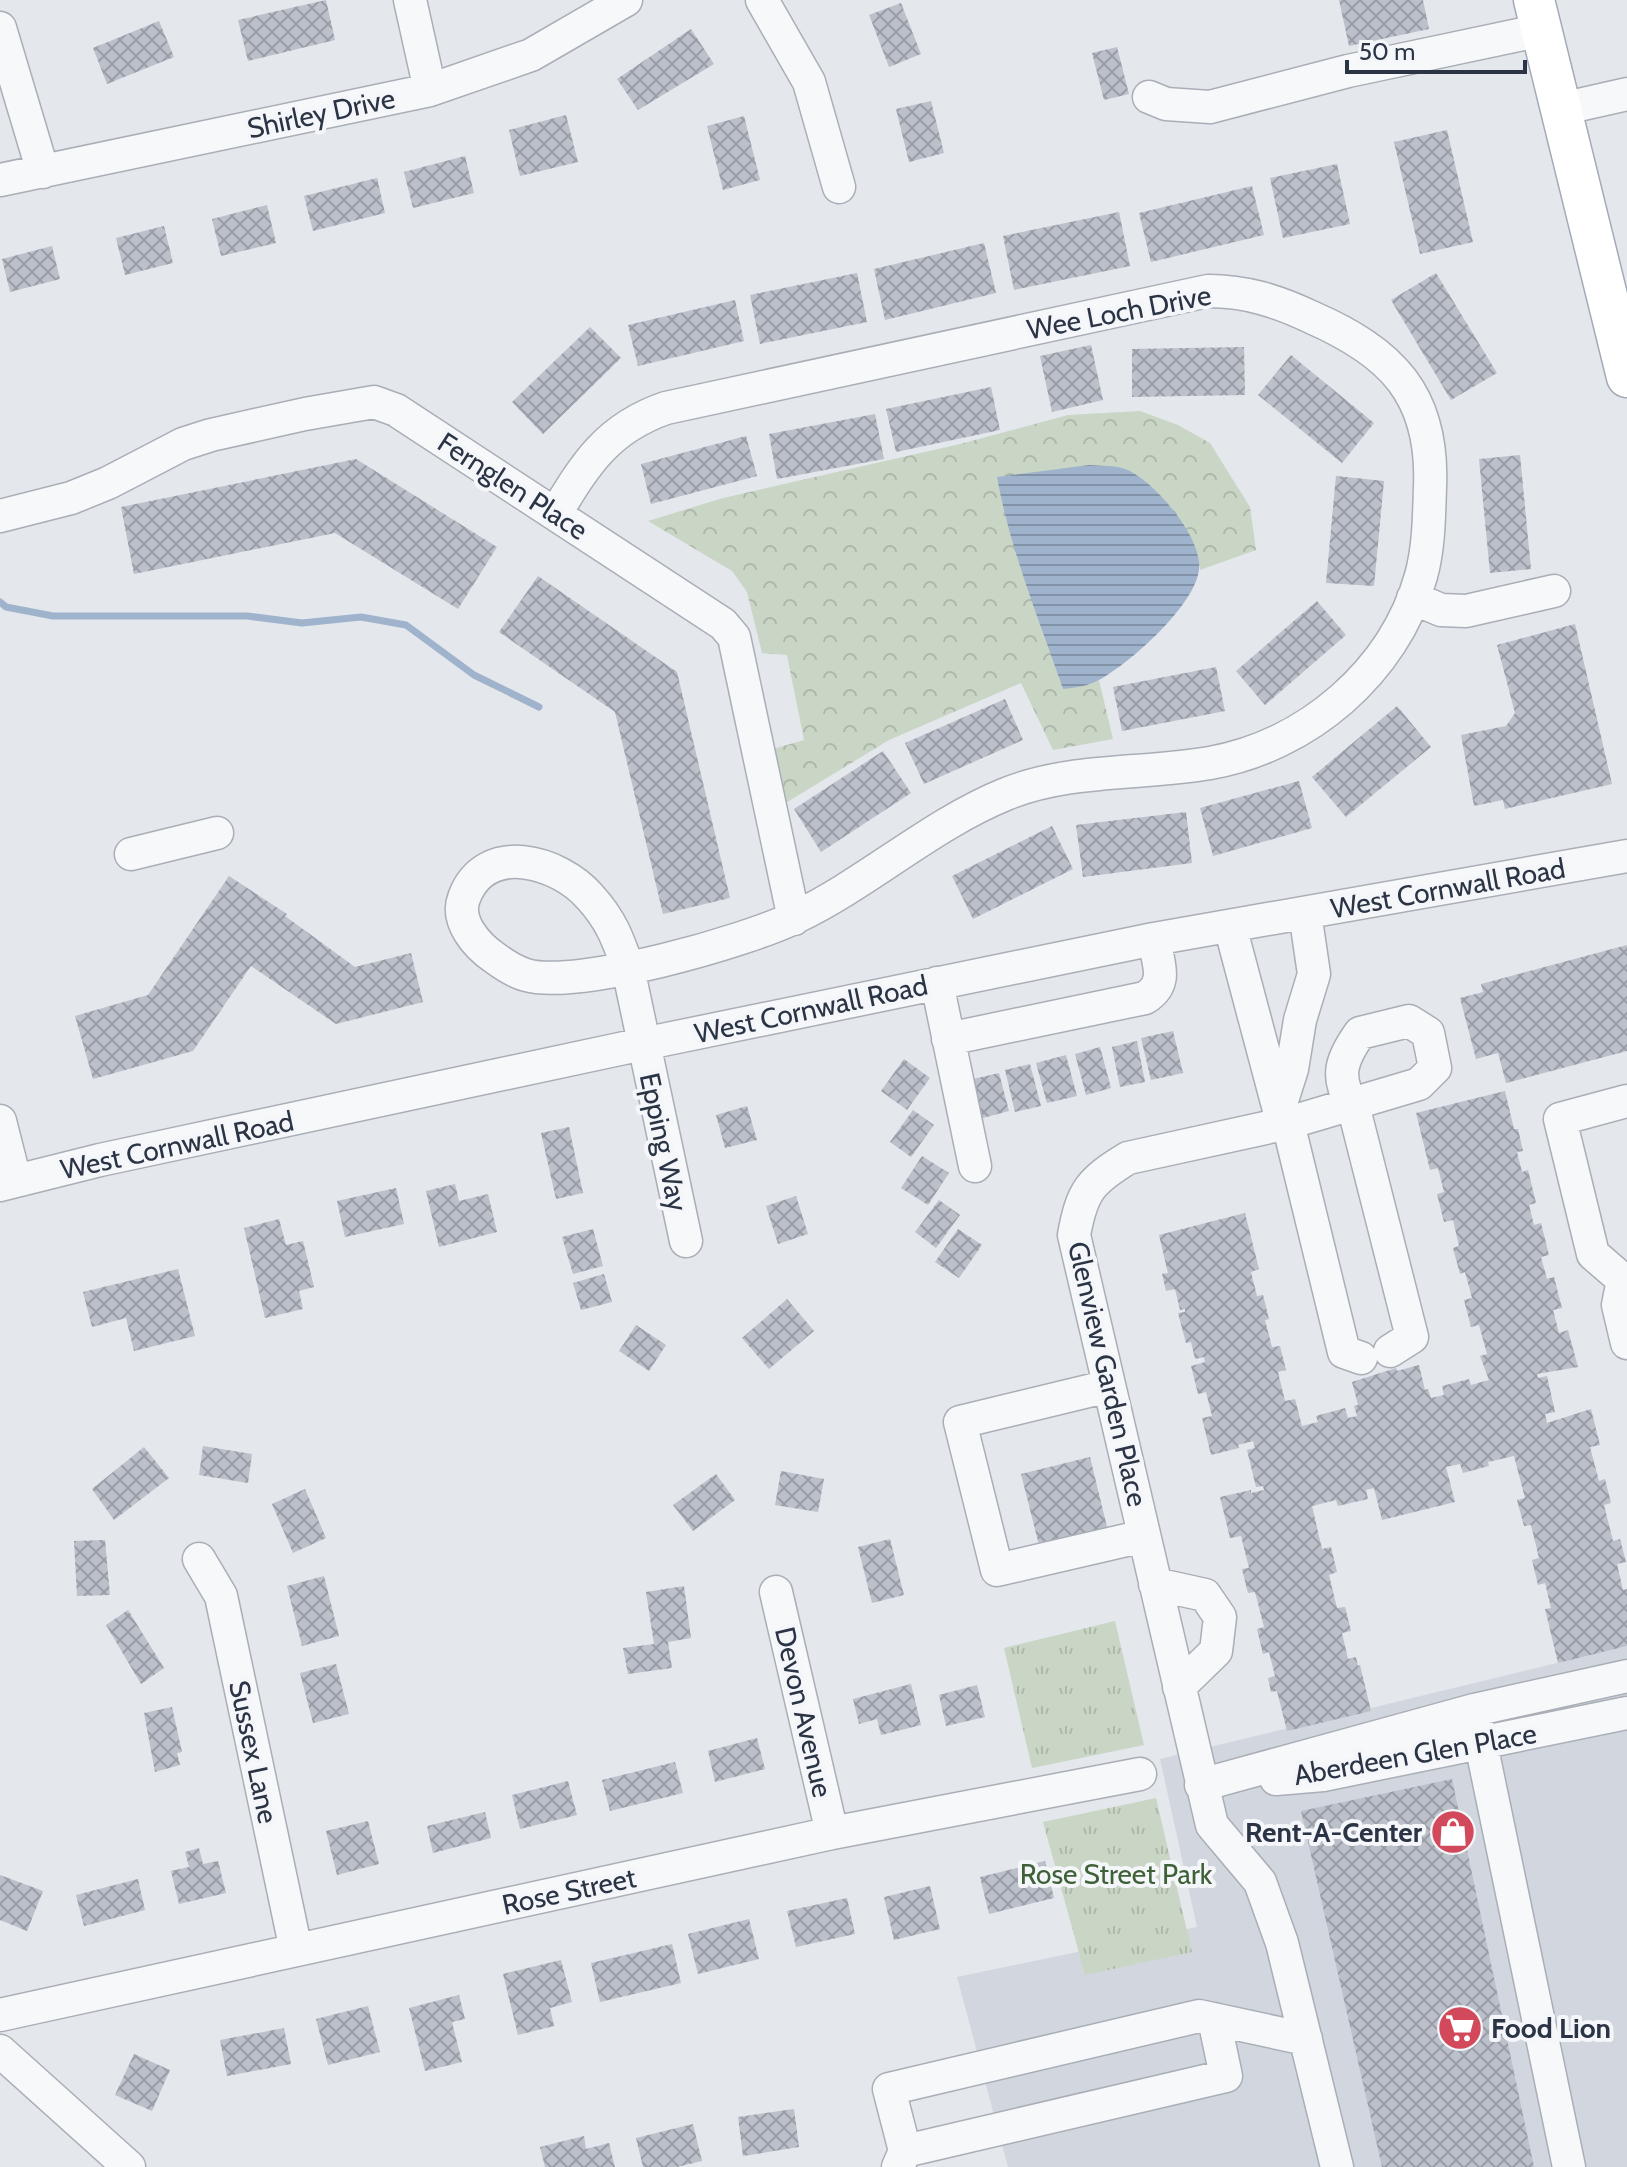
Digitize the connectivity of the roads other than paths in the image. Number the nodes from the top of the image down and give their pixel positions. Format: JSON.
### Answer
{"nodes":[{"id":1,"x":410,"y":0,"type":"edge"},
{"id":2,"x":626,"y":0,"type":"edge"},
{"id":3,"x":762,"y":0,"type":"edge"},
{"id":4,"x":1538,"y":15,"type":"edge"},
{"id":5,"x":0,"y":28,"type":"edge"},
{"id":6,"x":430,"y":90,"type":"junction"},
{"id":7,"x":1627,"y":94,"type":"edge"},
{"id":8,"x":1149,"y":97,"type":"dead end"},
{"id":9,"x":1561,"y":109,"type":"junction"},
{"id":10,"x":43,"y":172,"type":"junction"},
{"id":11,"x":0,"y":180,"type":"edge"},
{"id":12,"x":839,"y":187,"type":"dead end"},
{"id":13,"x":1627,"y":377,"type":"edge"},
{"id":14,"x":556,"y":513,"type":"junction"},
{"id":15,"x":0,"y":516,"type":"edge"},
{"id":16,"x":1554,"y":591,"type":"dead end"},
{"id":17,"x":1413,"y":598,"type":"junction"},
{"id":18,"x":217,"y":833,"type":"dead end"},
{"id":19,"x":131,"y":854,"type":"dead end"},
{"id":20,"x":1627,"y":856,"type":"edge"},
{"id":21,"x":1305,"y":913,"type":"junction"},
{"id":22,"x":794,"y":919,"type":"junction"},
{"id":23,"x":1230,"y":926,"type":"junction"},
{"id":24,"x":1154,"y":939,"type":"junction"},
{"id":25,"x":628,"y":968,"type":"junction"},
{"id":26,"x":937,"y":983,"type":"junction"},
{"id":27,"x":948,"y":1039,"type":"junction"},
{"id":28,"x":643,"y":1044,"type":"junction"},
{"id":29,"x":1627,"y":1101,"type":"edge"},
{"id":30,"x":1284,"y":1116,"type":"junction"},
{"id":31,"x":0,"y":1121,"type":"edge"},
{"id":32,"x":975,"y":1166,"type":"dead end"},
{"id":33,"x":7,"y":1183,"type":"edge"},
{"id":34,"x":686,"y":1241,"type":"dead end"},
{"id":35,"x":1625,"y":1279,"type":"edge"},
{"id":36,"x":1627,"y":1343,"type":"edge"},
{"id":37,"x":1109,"y":1386,"type":"junction"},
{"id":38,"x":1144,"y":1536,"type":"junction"},
{"id":39,"x":199,"y":1559,"type":"dead end"},
{"id":40,"x":1155,"y":1584,"type":"junction"},
{"id":41,"x":776,"y":1592,"type":"dead end"},
{"id":42,"x":1627,"y":1676,"type":"edge"},
{"id":43,"x":1179,"y":1687,"type":"junction"},
{"id":44,"x":1474,"y":1710,"type":"junction"},
{"id":45,"x":1627,"y":1713,"type":"edge"},
{"id":46,"x":1481,"y":1744,"type":"junction"},
{"id":47,"x":1140,"y":1774,"type":"dead end"},
{"id":48,"x":1201,"y":1785,"type":"junction"},
{"id":49,"x":832,"y":1833,"type":"junction"},
{"id":50,"x":296,"y":1950,"type":"junction"},
{"id":51,"x":0,"y":2015,"type":"edge"},
{"id":52,"x":1214,"y":2019,"type":"junction"},
{"id":53,"x":1306,"y":2039,"type":"junction"},
{"id":54,"x":0,"y":2051,"type":"edge"},
{"id":55,"x":901,"y":2159,"type":"edge"},
{"id":56,"x":129,"y":2167,"type":"edge"},
{"id":57,"x":1337,"y":2167,"type":"edge"},
{"id":58,"x":1569,"y":2167,"type":"edge"}],
"edges":[{"from":1,"to":6,"type":"street"},
{"from":2,"to":6,"type":"street","name":"Shirley Drive"},
{"from":3,"to":12,"type":"street"},
{"from":4,"to":8,"type":"street"},
{"from":4,"to":9,"type":"main road"},
{"from":5,"to":10,"type":"street"},
{"from":6,"to":10,"type":"street","name":"Shirley Drive"},
{"from":7,"to":9,"type":"street"},
{"from":9,"to":13,"type":"main road"},
{"from":10,"to":11,"type":"street","name":"Shirley Drive"},
{"from":14,"to":15,"type":"street","name":"Fernglen Place"},
{"from":14,"to":17,"type":"street","name":"Wee Loch Drive"},
{"from":14,"to":22,"type":"street","name":"Fernglen Place"},
{"from":16,"to":17,"type":"street"},
{"from":17,"to":22,"type":"street","name":"Wee Loch Drive"},
{"from":18,"to":19,"type":"street"},
{"from":20,"to":21,"type":"street","name":"West Cornwall Road"},
{"from":21,"to":23,"type":"street","name":"West Cornwall Road"},
{"from":21,"to":30,"type":"street"},
{"from":22,"to":25,"type":"street","name":"Wee Loch Drive"},
{"from":23,"to":24,"type":"street","name":"West Cornwall Road"},
{"from":23,"to":30,"type":"street"},
{"from":24,"to":26,"type":"street","name":"West Cornwall Road"},
{"from":24,"to":27,"type":"street"},
{"from":25,"to":25,"type":"street","name":"Wee Loch Drive"},
{"from":25,"to":28,"type":"street","name":"Epping Way"},
{"from":26,"to":27,"type":"street"},
{"from":26,"to":28,"type":"street","name":"West Cornwall Road"},
{"from":27,"to":32,"type":"street"},
{"from":28,"to":33,"type":"street","name":"West Cornwall Road"},
{"from":28,"to":34,"type":"street","name":"Epping Way"},
{"from":29,"to":35,"type":"street"},
{"from":30,"to":30,"type":"street","name":"Glenview Garden Place"},
{"from":30,"to":37,"type":"street","name":"Glenview Garden Place"},
{"from":31,"to":33,"type":"street"},
{"from":35,"to":36,"type":"street"},
{"from":37,"to":38,"type":"street","name":"Glenview Garden Place"},
{"from":37,"to":38,"type":"street"},
{"from":38,"to":40,"type":"street","name":"Glenview Garden Place"},
{"from":39,"to":50,"type":"street","name":"Sussex Lane"},
{"from":40,"to":43,"type":"street","name":"Glenview Garden Place"},
{"from":40,"to":43,"type":"street"},
{"from":41,"to":49,"type":"street","name":"Devon Avenue"},
{"from":42,"to":44,"type":"street"},
{"from":43,"to":48,"type":"street","name":"Glenview Garden Place"},
{"from":44,"to":46,"type":"street"},
{"from":44,"to":48,"type":"street"},
{"from":45,"to":46,"type":"street","name":"Aberdeen Glen Place"},
{"from":46,"to":48,"type":"street","name":"Aberdeen Glen Place"},
{"from":46,"to":58,"type":"street"},
{"from":47,"to":49,"type":"street","name":"Rose Street"},
{"from":48,"to":53,"type":"street","name":"Glenview Garden Place"},
{"from":49,"to":50,"type":"street","name":"Rose Street"},
{"from":50,"to":51,"type":"street","name":"Rose Street"},
{"from":52,"to":53,"type":"street"},
{"from":52,"to":55,"type":"street"},
{"from":52,"to":55,"type":"street"},
{"from":53,"to":57,"type":"street","name":"Glenview Garden Place"},
{"from":54,"to":56,"type":"street"}]}
